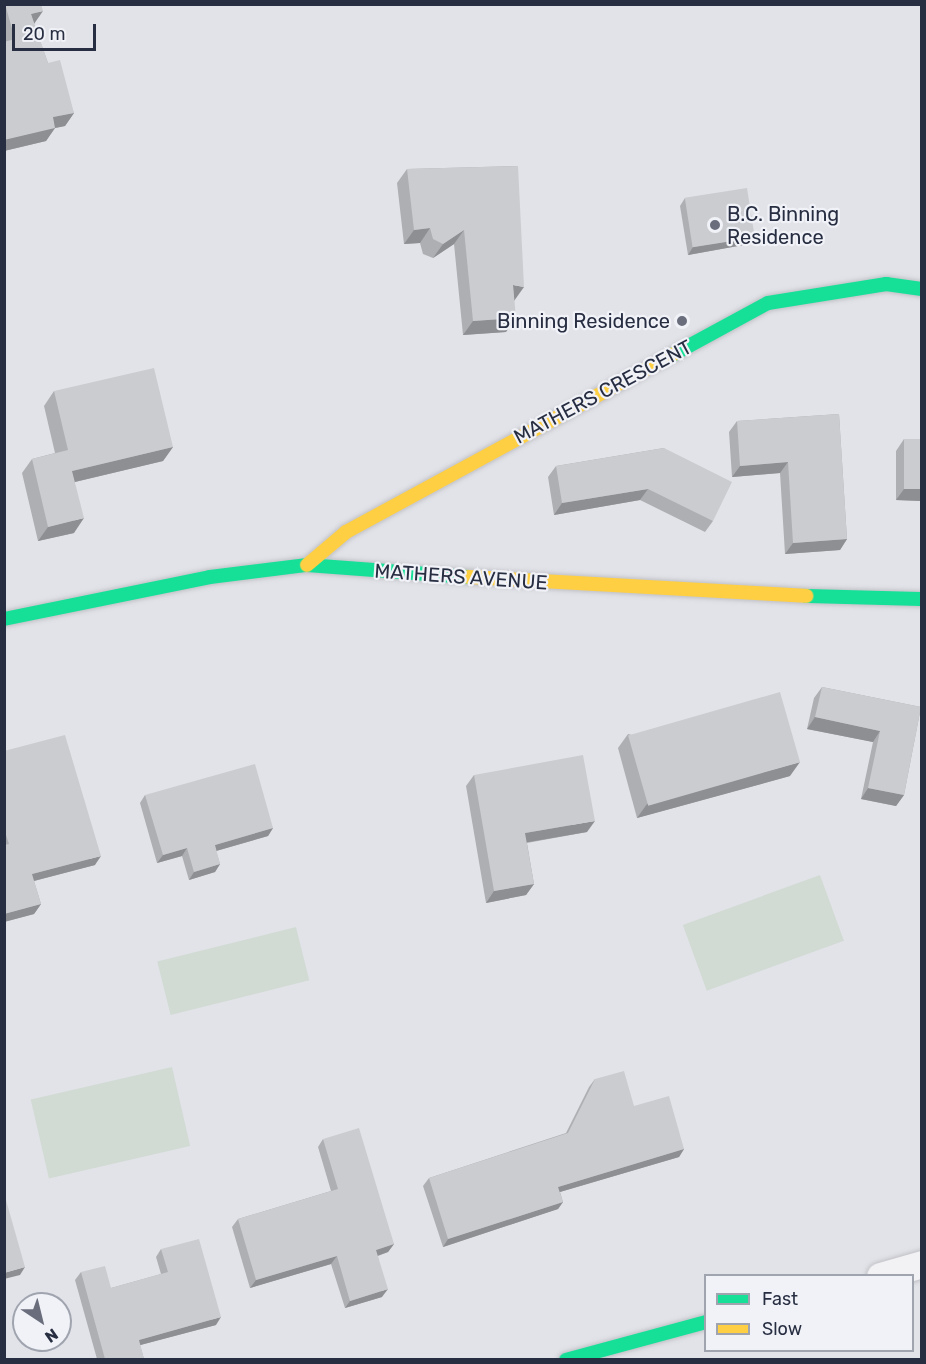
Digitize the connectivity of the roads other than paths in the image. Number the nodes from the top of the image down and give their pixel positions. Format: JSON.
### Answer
{"nodes":[{"id":1,"x":921,"y":289,"type":"edge"},
{"id":2,"x":307,"y":565,"type":"junction"},
{"id":3,"x":921,"y":599,"type":"edge"},
{"id":4,"x":4,"y":619,"type":"edge"},
{"id":5,"x":921,"y":1264,"type":"edge"},
{"id":6,"x":884,"y":1274,"type":"edge"},
{"id":7,"x":704,"y":1322,"type":"edge"},
{"id":8,"x":566,"y":1359,"type":"edge"}],
"edges":[{"from":1,"to":2,"type":"street","name":"MATHERS CRESCENT"},
{"from":2,"to":3,"type":"street","name":"MATHERS AVENUE"},
{"from":2,"to":4,"type":"street","name":"MATHERS AVENUE"},
{"from":5,"to":6,"type":"street"},
{"from":7,"to":8,"type":"street"}]}
